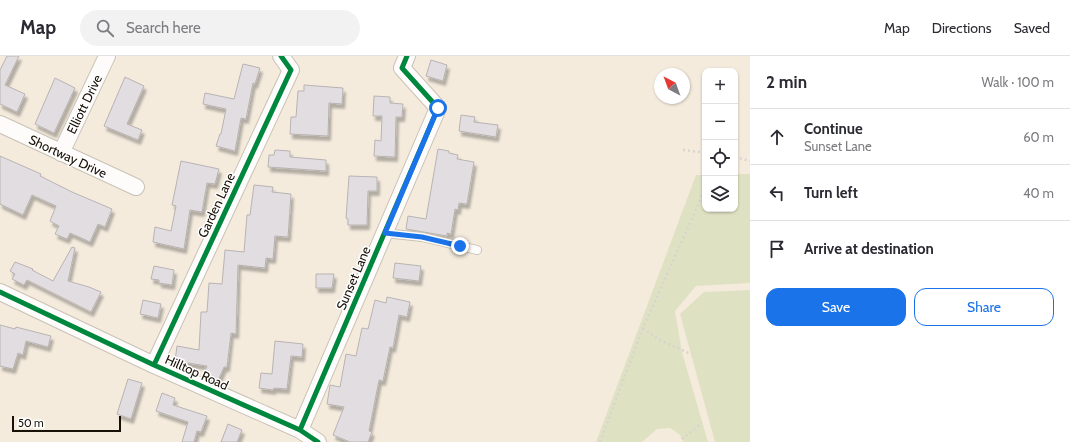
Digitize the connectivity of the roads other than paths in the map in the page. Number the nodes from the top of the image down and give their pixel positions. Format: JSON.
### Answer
{"nodes":[{"id":1,"x":107,"y":56,"type":"edge"},
{"id":2,"x":282,"y":56,"type":"edge"},
{"id":3,"x":407,"y":56,"type":"edge"},
{"id":4,"x":0,"y":124,"type":"edge"},
{"id":5,"x":61,"y":153,"type":"junction"},
{"id":6,"x":136,"y":187,"type":"dead end"},
{"id":7,"x":385,"y":233,"type":"junction"},
{"id":8,"x":477,"y":250,"type":"dead end"},
{"id":9,"x":0,"y":292,"type":"edge"},
{"id":10,"x":154,"y":365,"type":"junction"},
{"id":11,"x":300,"y":430,"type":"junction"},
{"id":12,"x":318,"y":442,"type":"edge"}],
"edges":[{"from":1,"to":5,"type":"street","name":"Elliott Drive"},
{"from":2,"to":10,"type":"street","name":"Garden Lane"},
{"from":3,"to":7,"type":"street","name":"Sunset Lane"},
{"from":4,"to":5,"type":"street","name":"Shortway Drive"},
{"from":5,"to":6,"type":"street","name":"Shortway Drive"},
{"from":7,"to":8,"type":"lane"},
{"from":7,"to":11,"type":"street","name":"Sunset Lane"},
{"from":9,"to":10,"type":"street","name":"Hilltop Road"},
{"from":10,"to":11,"type":"street","name":"Hilltop Road"},
{"from":11,"to":12,"type":"street","name":"Hilltop Road"}]}
